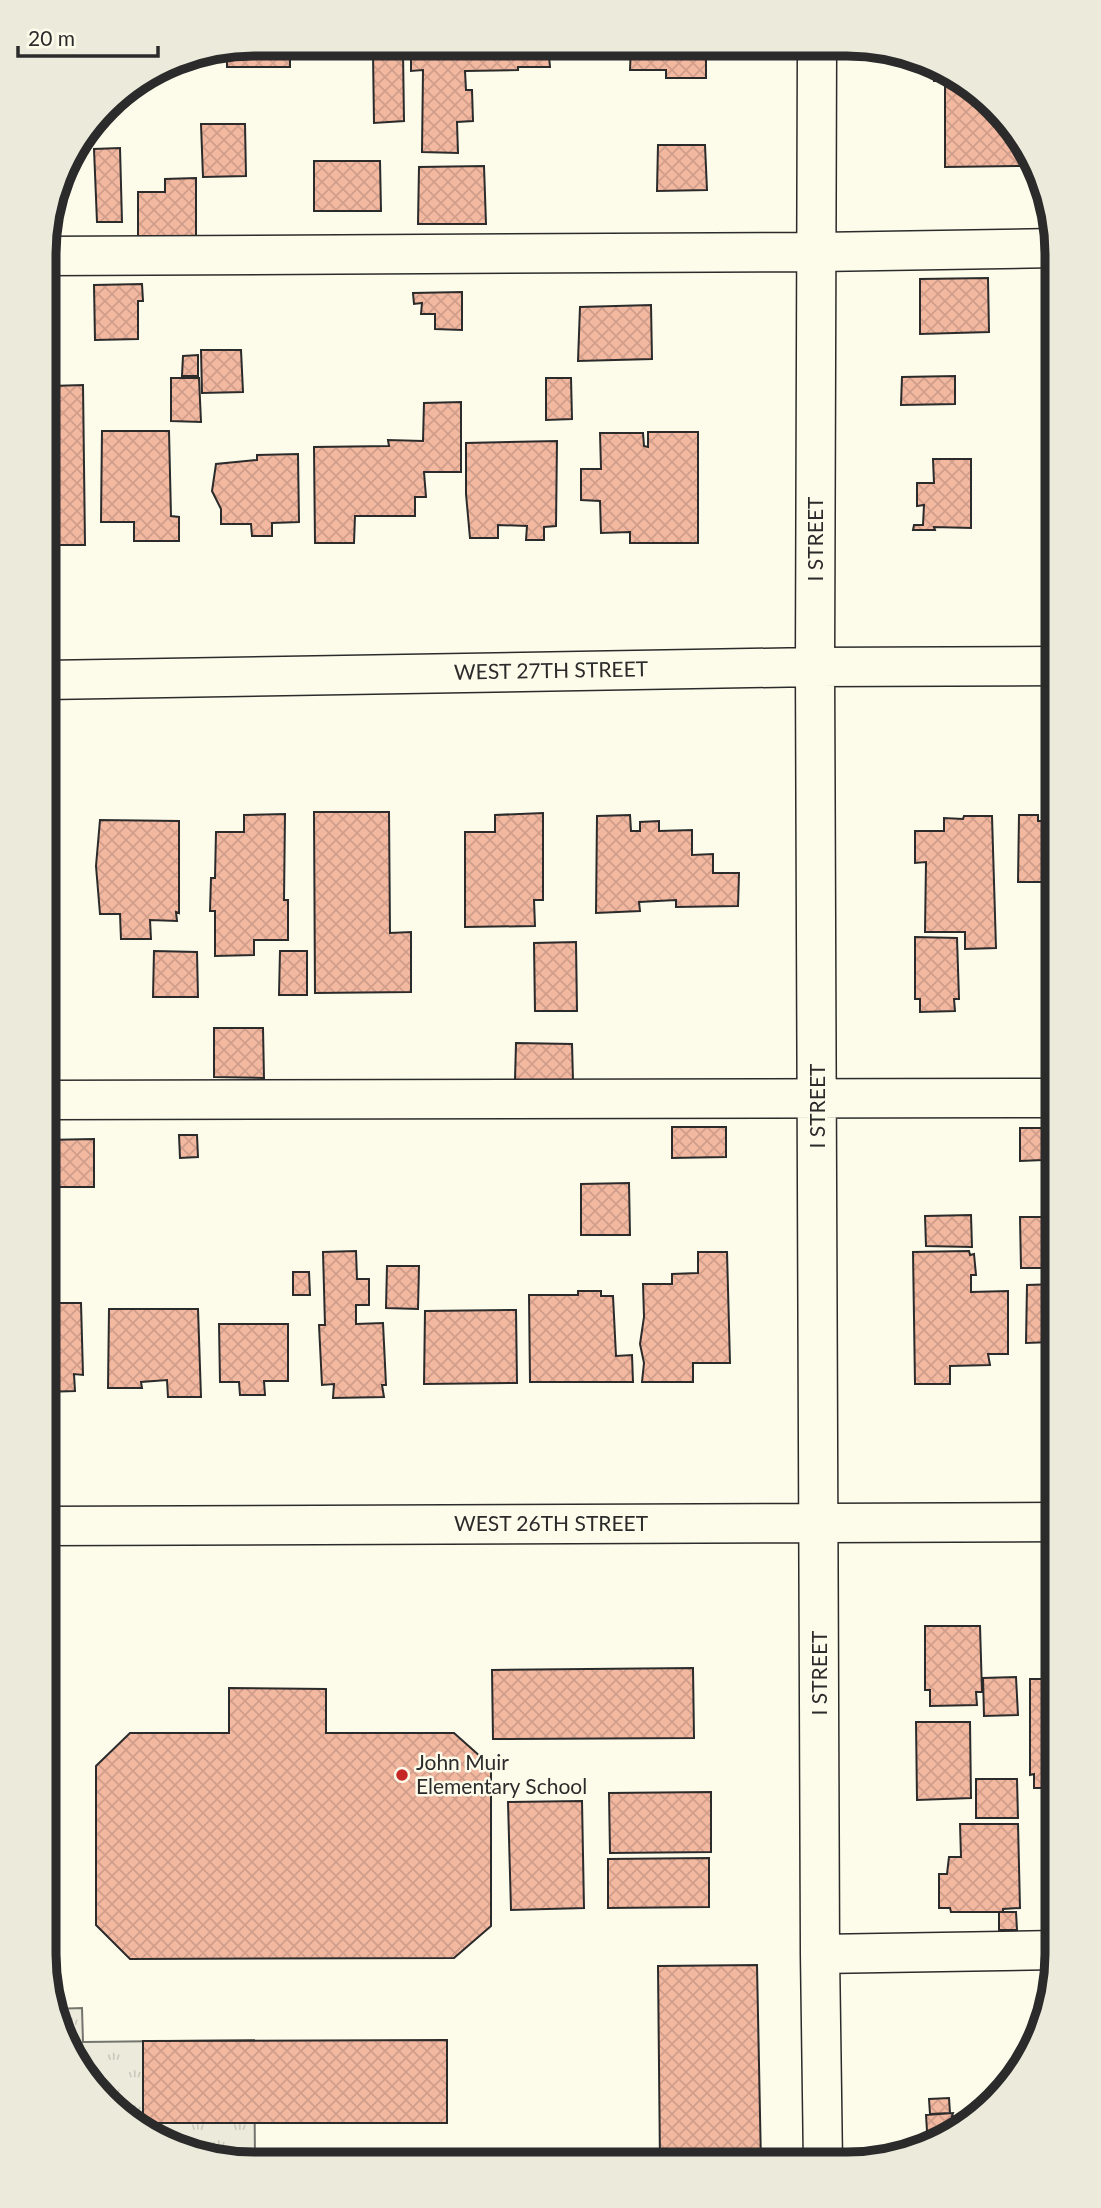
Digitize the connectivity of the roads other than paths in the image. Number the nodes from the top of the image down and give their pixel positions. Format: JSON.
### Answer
{"nodes":[{"id":1,"x":817,"y":56,"type":"edge"},
{"id":2,"x":1045,"y":248,"type":"edge"},
{"id":3,"x":818,"y":252,"type":"junction"},
{"id":4,"x":56,"y":256,"type":"edge"},
{"id":5,"x":1045,"y":666,"type":"edge"},
{"id":6,"x":815,"y":667,"type":"junction"},
{"id":7,"x":56,"y":680,"type":"edge"},
{"id":8,"x":1045,"y":1098,"type":"edge"},
{"id":9,"x":56,"y":1100,"type":"edge"},
{"id":10,"x":818,"y":1100,"type":"junction"},
{"id":11,"x":1045,"y":1522,"type":"edge"},
{"id":12,"x":820,"y":1523,"type":"junction"},
{"id":13,"x":56,"y":1527,"type":"edge"},
{"id":14,"x":1045,"y":1950,"type":"edge"},
{"id":15,"x":820,"y":1954,"type":"junction"},
{"id":16,"x":823,"y":2152,"type":"edge"}],
"edges":[{"from":1,"to":3,"type":"street","name":"I STREET"},
{"from":2,"to":3,"type":"street"},
{"from":3,"to":4,"type":"street"},
{"from":3,"to":6,"type":"street","name":"I STREET"},
{"from":5,"to":6,"type":"street","name":"WEST 27TH STREET"},
{"from":6,"to":7,"type":"street","name":"WEST 27TH STREET"},
{"from":6,"to":10,"type":"street","name":"I STREET"},
{"from":8,"to":10,"type":"street"},
{"from":9,"to":10,"type":"street"},
{"from":10,"to":12,"type":"street","name":"I STREET"},
{"from":11,"to":12,"type":"street","name":"WEST 26TH STREET"},
{"from":12,"to":13,"type":"street","name":"WEST 26TH STREET"},
{"from":12,"to":15,"type":"street","name":"I STREET"},
{"from":14,"to":15,"type":"street"},
{"from":15,"to":16,"type":"street","name":"I STREET"}]}
